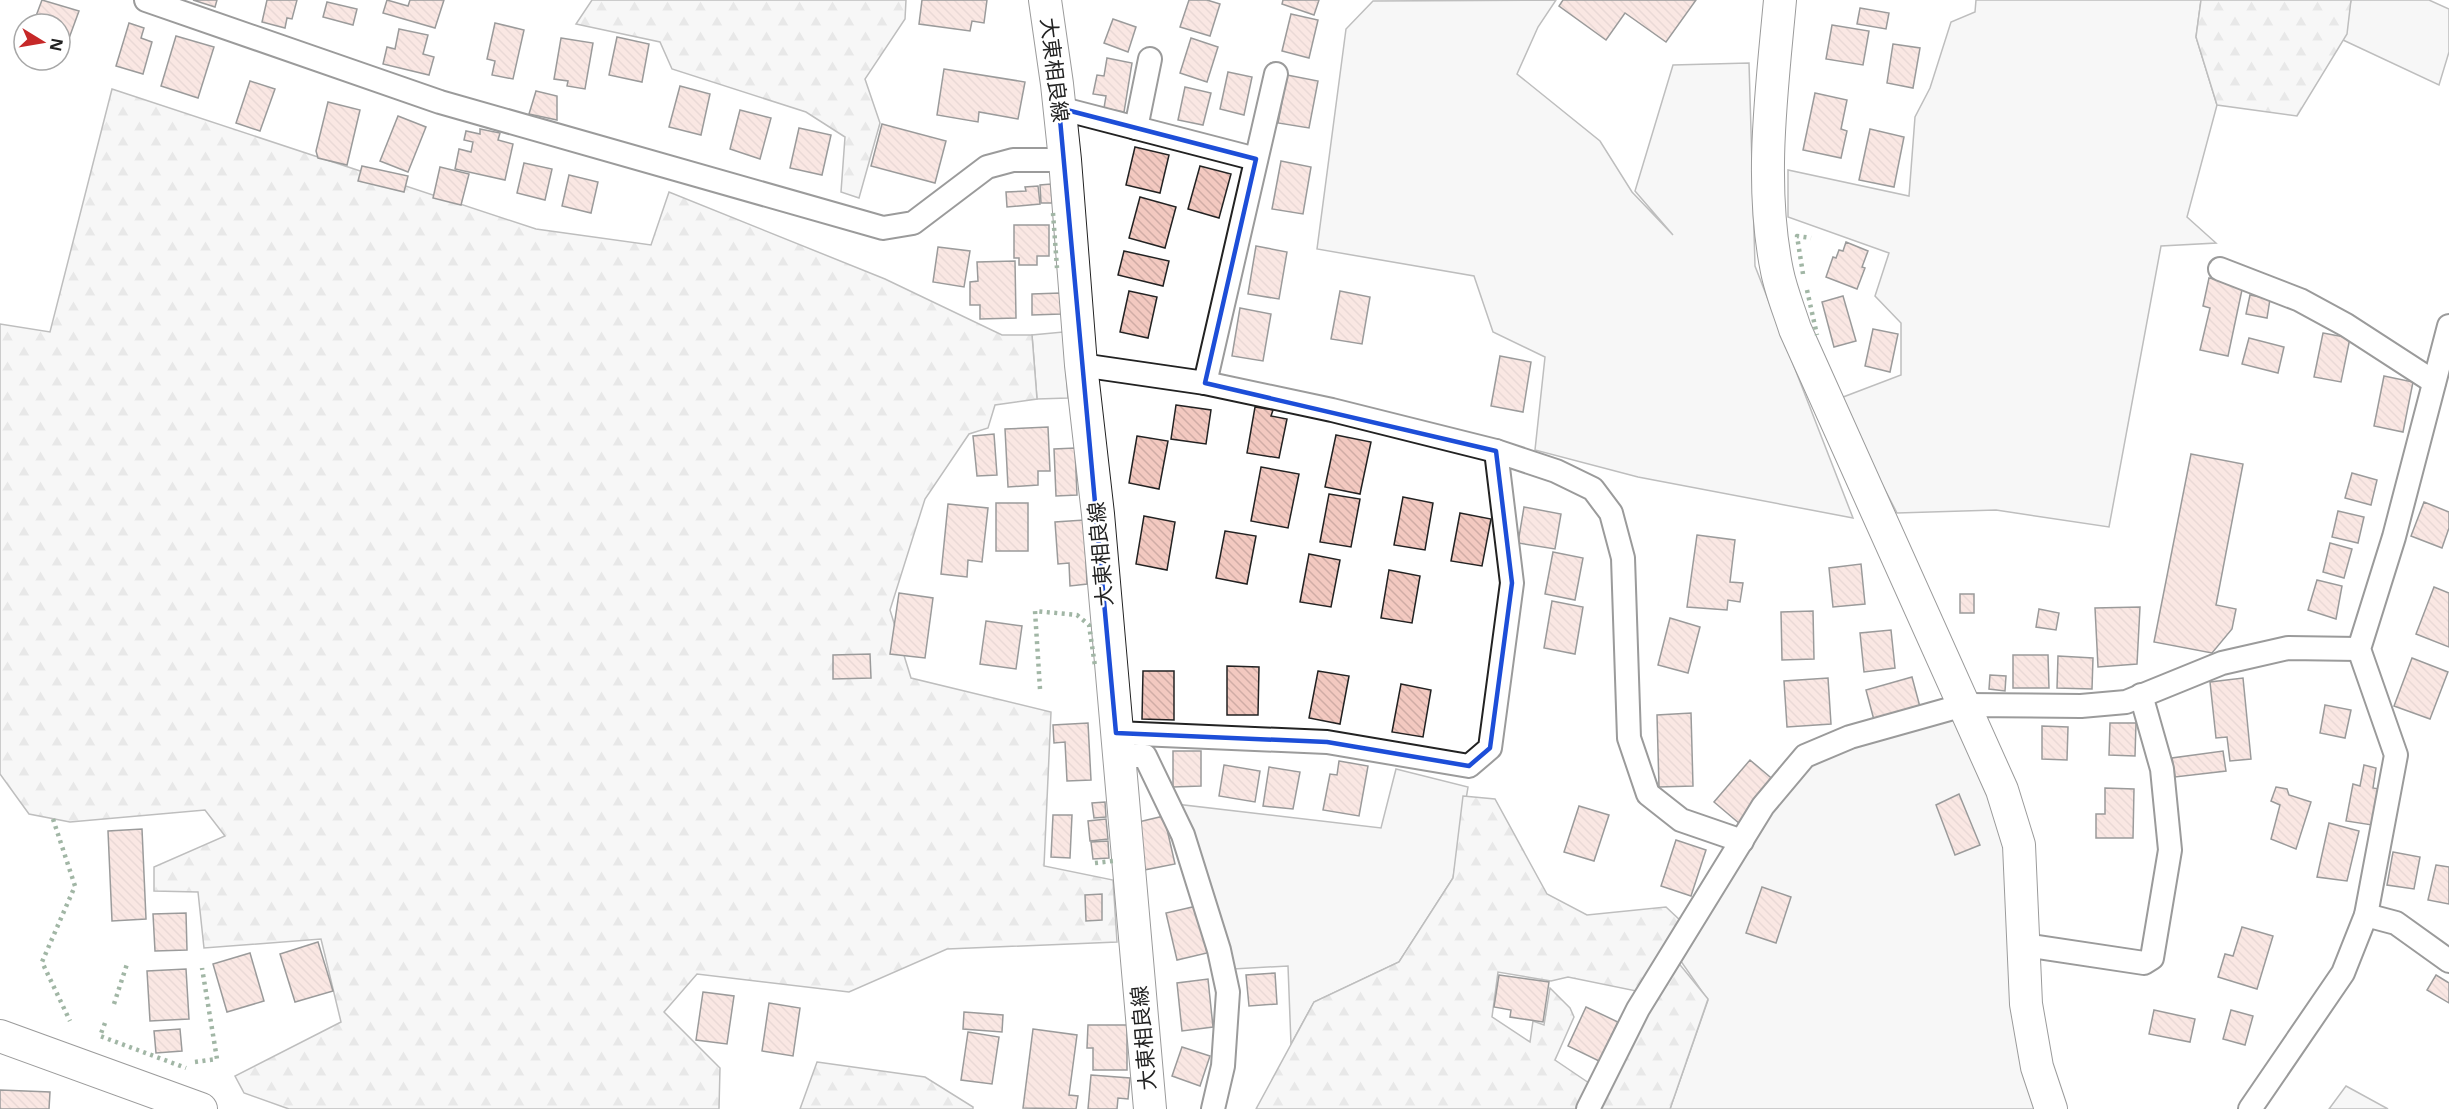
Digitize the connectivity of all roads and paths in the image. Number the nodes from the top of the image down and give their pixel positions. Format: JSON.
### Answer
{"nodes":[{"id":1,"x":146,"y":0,"type":"edge"},
{"id":2,"x":1045,"y":0,"type":"edge"},
{"id":3,"x":1780,"y":0,"type":"edge"},
{"id":4,"x":1150,"y":59,"type":"dead end"},
{"id":5,"x":1276,"y":74,"type":"dead end"},
{"id":6,"x":1059,"y":108,"type":"junction"},
{"id":7,"x":1136,"y":128,"type":"junction"},
{"id":8,"x":1256,"y":159,"type":"junction"},
{"id":9,"x":1065,"y":160,"type":"junction"},
{"id":10,"x":2220,"y":269,"type":"dead end"},
{"id":11,"x":2449,"y":326,"type":"edge"},
{"id":12,"x":1081,"y":365,"type":"junction"},
{"id":13,"x":2434,"y":382,"type":"junction"},
{"id":14,"x":1205,"y":383,"type":"junction"},
{"id":15,"x":1496,"y":451,"type":"junction"},
{"id":16,"x":2359,"y":649,"type":"junction"},
{"id":17,"x":2142,"y":695,"type":"junction"},
{"id":18,"x":1964,"y":705,"type":"junction"},
{"id":19,"x":1117,"y":745,"type":"junction"},
{"id":20,"x":1742,"y":841,"type":"junction"},
{"id":21,"x":2366,"y":915,"type":"junction"},
{"id":22,"x":2024,"y":945,"type":"junction"},
{"id":23,"x":2449,"y":961,"type":"edge"},
{"id":24,"x":0,"y":1036,"type":"edge"},
{"id":25,"x":201,"y":1109,"type":"edge"},
{"id":26,"x":1150,"y":1109,"type":"edge"},
{"id":27,"x":1213,"y":1109,"type":"edge"},
{"id":28,"x":1588,"y":1109,"type":"edge"},
{"id":29,"x":2051,"y":1109,"type":"edge"},
{"id":30,"x":2250,"y":1109,"type":"edge"}],
"edges":[{"from":1,"to":9,"type":"street"},
{"from":2,"to":6,"type":"street","name":"大東相良線"},
{"from":3,"to":18,"type":"street"},
{"from":4,"to":7,"type":"street"},
{"from":5,"to":8,"type":"street"},
{"from":6,"to":7,"type":"street"},
{"from":6,"to":9,"type":"street","name":"大東相良線"},
{"from":7,"to":8,"type":"street"},
{"from":8,"to":14,"type":"street"},
{"from":9,"to":12,"type":"street","name":"大東相良線"},
{"from":10,"to":13,"type":"street"},
{"from":11,"to":13,"type":"street"},
{"from":12,"to":14,"type":"street"},
{"from":12,"to":19,"type":"street","name":"大東相良線"},
{"from":13,"to":16,"type":"street"},
{"from":14,"to":15,"type":"street"},
{"from":15,"to":19,"type":"street"},
{"from":15,"to":20,"type":"street"},
{"from":16,"to":17,"type":"street"},
{"from":16,"to":21,"type":"street"},
{"from":17,"to":18,"type":"street"},
{"from":17,"to":22,"type":"street"},
{"from":18,"to":20,"type":"street"},
{"from":18,"to":22,"type":"street"},
{"from":19,"to":26,"type":"street","name":"大東相良線"},
{"from":19,"to":27,"type":"street"},
{"from":20,"to":28,"type":"street"},
{"from":21,"to":23,"type":"street"},
{"from":21,"to":30,"type":"street"},
{"from":22,"to":29,"type":"street"},
{"from":24,"to":25,"type":"street"}]}
